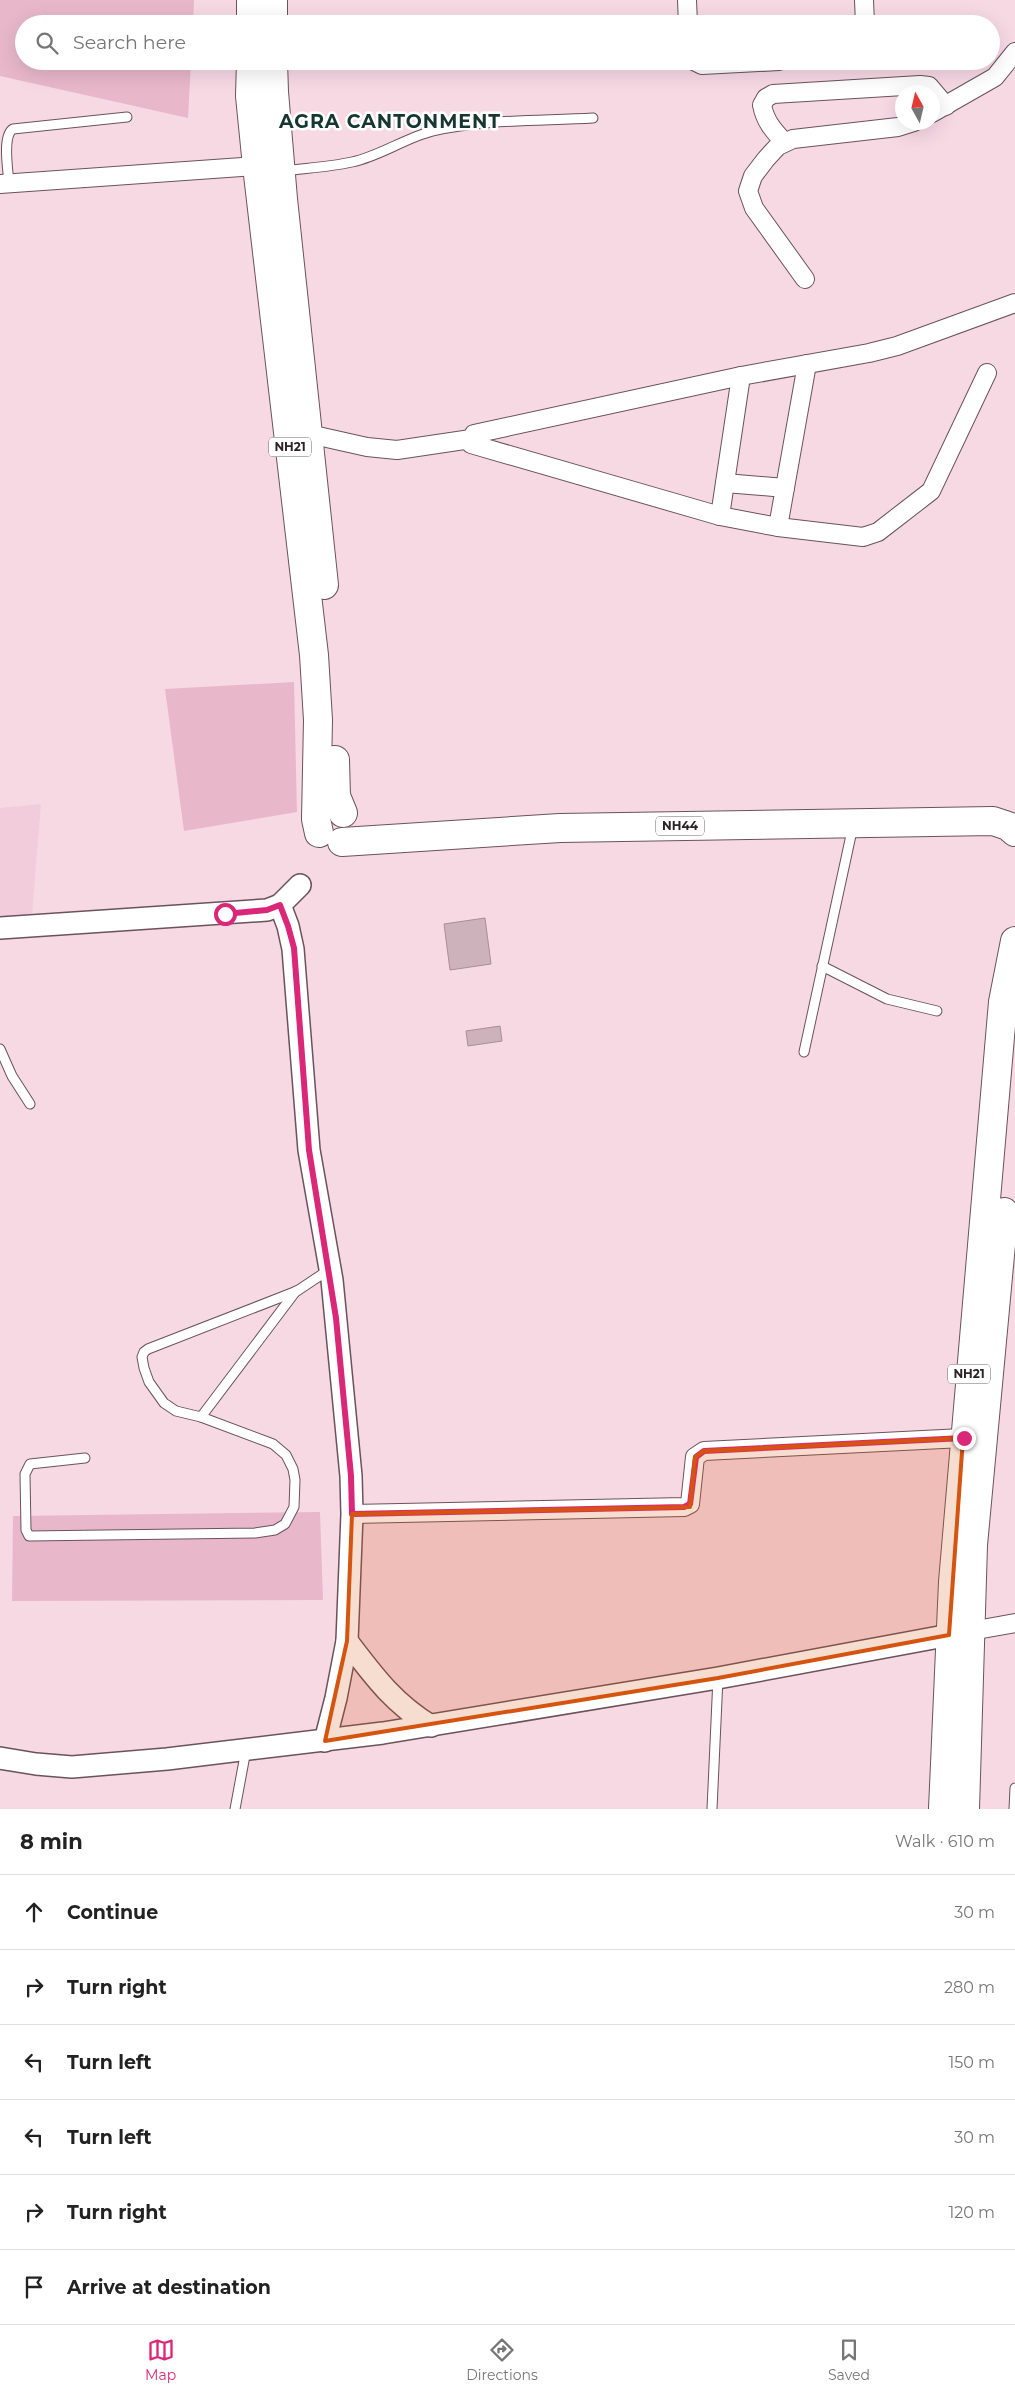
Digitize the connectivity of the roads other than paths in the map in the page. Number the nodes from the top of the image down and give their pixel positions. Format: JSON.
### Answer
{"nodes":[{"id":1,"x":251,"y":0,"type":"edge"},
{"id":2,"x":273,"y":0,"type":"edge"},
{"id":3,"x":687,"y":0,"type":"edge"},
{"id":4,"x":864,"y":0,"type":"edge"},
{"id":5,"x":251,"y":15,"type":"edge"},
{"id":6,"x":273,"y":15,"type":"edge"},
{"id":7,"x":688,"y":15,"type":"edge"},
{"id":8,"x":865,"y":15,"type":"edge"},
{"id":9,"x":1015,"y":52,"type":"edge"},
{"id":10,"x":250,"y":70,"type":"edge"},
{"id":11,"x":274,"y":70,"type":"edge"},
{"id":12,"x":895,"y":87,"type":"edge"},
{"id":13,"x":940,"y":109,"type":"edge"},
{"id":14,"x":127,"y":117,"type":"dead end"},
{"id":15,"x":593,"y":118,"type":"dead end"},
{"id":16,"x":895,"y":127,"type":"edge"},
{"id":17,"x":784,"y":142,"type":"junction"},
{"id":18,"x":269,"y":168,"type":"junction"},
{"id":19,"x":4,"y":183,"type":"edge"},
{"id":20,"x":805,"y":279,"type":"dead end"},
{"id":21,"x":1015,"y":303,"type":"edge"},
{"id":22,"x":808,"y":364,"type":"junction"},
{"id":23,"x":987,"y":373,"type":"dead end"},
{"id":24,"x":741,"y":376,"type":"junction"},
{"id":25,"x":309,"y":434,"type":"junction"},
{"id":26,"x":471,"y":439,"type":"junction"},
{"id":27,"x":726,"y":483,"type":"junction"},
{"id":28,"x":785,"y":488,"type":"junction"},
{"id":29,"x":720,"y":516,"type":"junction"},
{"id":30,"x":778,"y":527,"type":"junction"},
{"id":31,"x":1015,"y":808,"type":"edge"},
{"id":32,"x":853,"y":823,"type":"junction"},
{"id":33,"x":337,"y":826,"type":"junction"},
{"id":34,"x":1015,"y":832,"type":"edge"},
{"id":35,"x":300,"y":885,"type":"dead end"},
{"id":36,"x":280,"y":905,"type":"junction"},
{"id":37,"x":0,"y":928,"type":"edge"},
{"id":38,"x":1015,"y":941,"type":"edge"},
{"id":39,"x":822,"y":966,"type":"junction"},
{"id":40,"x":937,"y":1011,"type":"dead end"},
{"id":41,"x":0,"y":1049,"type":"edge"},
{"id":42,"x":804,"y":1052,"type":"dead end"},
{"id":43,"x":1015,"y":1083,"type":"edge"},
{"id":44,"x":30,"y":1104,"type":"dead end"},
{"id":45,"x":1009,"y":1227,"type":"edge"},
{"id":46,"x":330,"y":1269,"type":"junction"},
{"id":47,"x":297,"y":1291,"type":"junction"},
{"id":48,"x":200,"y":1417,"type":"junction"},
{"id":49,"x":964,"y":1438,"type":"junction"},
{"id":50,"x":85,"y":1458,"type":"dead end"},
{"id":51,"x":352,"y":1514,"type":"junction"},
{"id":52,"x":1015,"y":1623,"type":"edge"},
{"id":53,"x":960,"y":1633,"type":"junction"},
{"id":54,"x":346,"y":1641,"type":"junction"},
{"id":55,"x":718,"y":1678,"type":"junction"},
{"id":56,"x":431,"y":1726,"type":"junction"},
{"id":57,"x":325,"y":1741,"type":"junction"},
{"id":58,"x":246,"y":1749,"type":"junction"},
{"id":59,"x":0,"y":1758,"type":"edge"},
{"id":60,"x":1015,"y":1788,"type":"edge"},
{"id":61,"x":235,"y":1809,"type":"edge"},
{"id":62,"x":712,"y":1809,"type":"edge"},
{"id":63,"x":943,"y":1809,"type":"edge"},
{"id":64,"x":965,"y":1809,"type":"edge"},
{"id":65,"x":1014,"y":1809,"type":"edge"}],
"edges":[{"from":1,"to":5,"type":"highway"},
{"from":2,"to":6,"type":"highway"},
{"from":3,"to":7,"type":"street"},
{"from":4,"to":8,"type":"street"},
{"from":9,"to":13,"type":"street"},
{"from":10,"to":18,"type":"highway","number":"NH21"},
{"from":11,"to":18,"type":"highway","number":"NH21"},
{"from":12,"to":17,"type":"street"},
{"from":14,"to":19,"type":"lane"},
{"from":15,"to":18,"type":"lane"},
{"from":16,"to":17,"type":"street"},
{"from":17,"to":20,"type":"street"},
{"from":18,"to":19,"type":"street"},
{"from":18,"to":25,"type":"highway","number":"NH21"},
{"from":18,"to":33,"type":"highway","number":"NH21"},
{"from":21,"to":22,"type":"street"},
{"from":22,"to":24,"type":"street"},
{"from":22,"to":28,"type":"street"},
{"from":23,"to":30,"type":"street"},
{"from":24,"to":26,"type":"street"},
{"from":24,"to":27,"type":"street"},
{"from":25,"to":26,"type":"street"},
{"from":25,"to":33,"type":"highway","number":"NH21"},
{"from":26,"to":29,"type":"street"},
{"from":27,"to":28,"type":"street"},
{"from":27,"to":29,"type":"street"},
{"from":28,"to":30,"type":"street"},
{"from":29,"to":30,"type":"street"},
{"from":31,"to":33,"type":"highway"},
{"from":32,"to":33,"type":"highway","number":"NH44"},
{"from":32,"to":34,"type":"highway","number":"NH44"},
{"from":32,"to":39,"type":"lane"},
{"from":35,"to":36,"type":"street"},
{"from":36,"to":37,"type":"street"},
{"from":36,"to":46,"type":"street"},
{"from":38,"to":49,"type":"highway","number":"NH21"},
{"from":39,"to":40,"type":"lane"},
{"from":39,"to":42,"type":"lane"},
{"from":41,"to":44,"type":"lane"},
{"from":43,"to":45,"type":"highway","number":"NH21"},
{"from":45,"to":53,"type":"highway","number":"NH21"},
{"from":46,"to":47,"type":"lane"},
{"from":46,"to":51,"type":"street"},
{"from":47,"to":48,"type":"lane"},
{"from":47,"to":48,"type":"lane"},
{"from":48,"to":50,"type":"lane"},
{"from":49,"to":51,"type":"street"},
{"from":49,"to":53,"type":"highway","number":"NH21"},
{"from":51,"to":54,"type":"street"},
{"from":52,"to":53,"type":"street"},
{"from":53,"to":55,"type":"street"},
{"from":53,"to":63,"type":"highway","number":"NH21"},
{"from":53,"to":64,"type":"highway","number":"NH21"},
{"from":54,"to":56,"type":"street"},
{"from":54,"to":57,"type":"street"},
{"from":55,"to":56,"type":"street"},
{"from":55,"to":62,"type":"lane"},
{"from":56,"to":57,"type":"street"},
{"from":57,"to":58,"type":"street"},
{"from":58,"to":59,"type":"street"},
{"from":58,"to":61,"type":"lane"},
{"from":60,"to":65,"type":"lane"}]}
